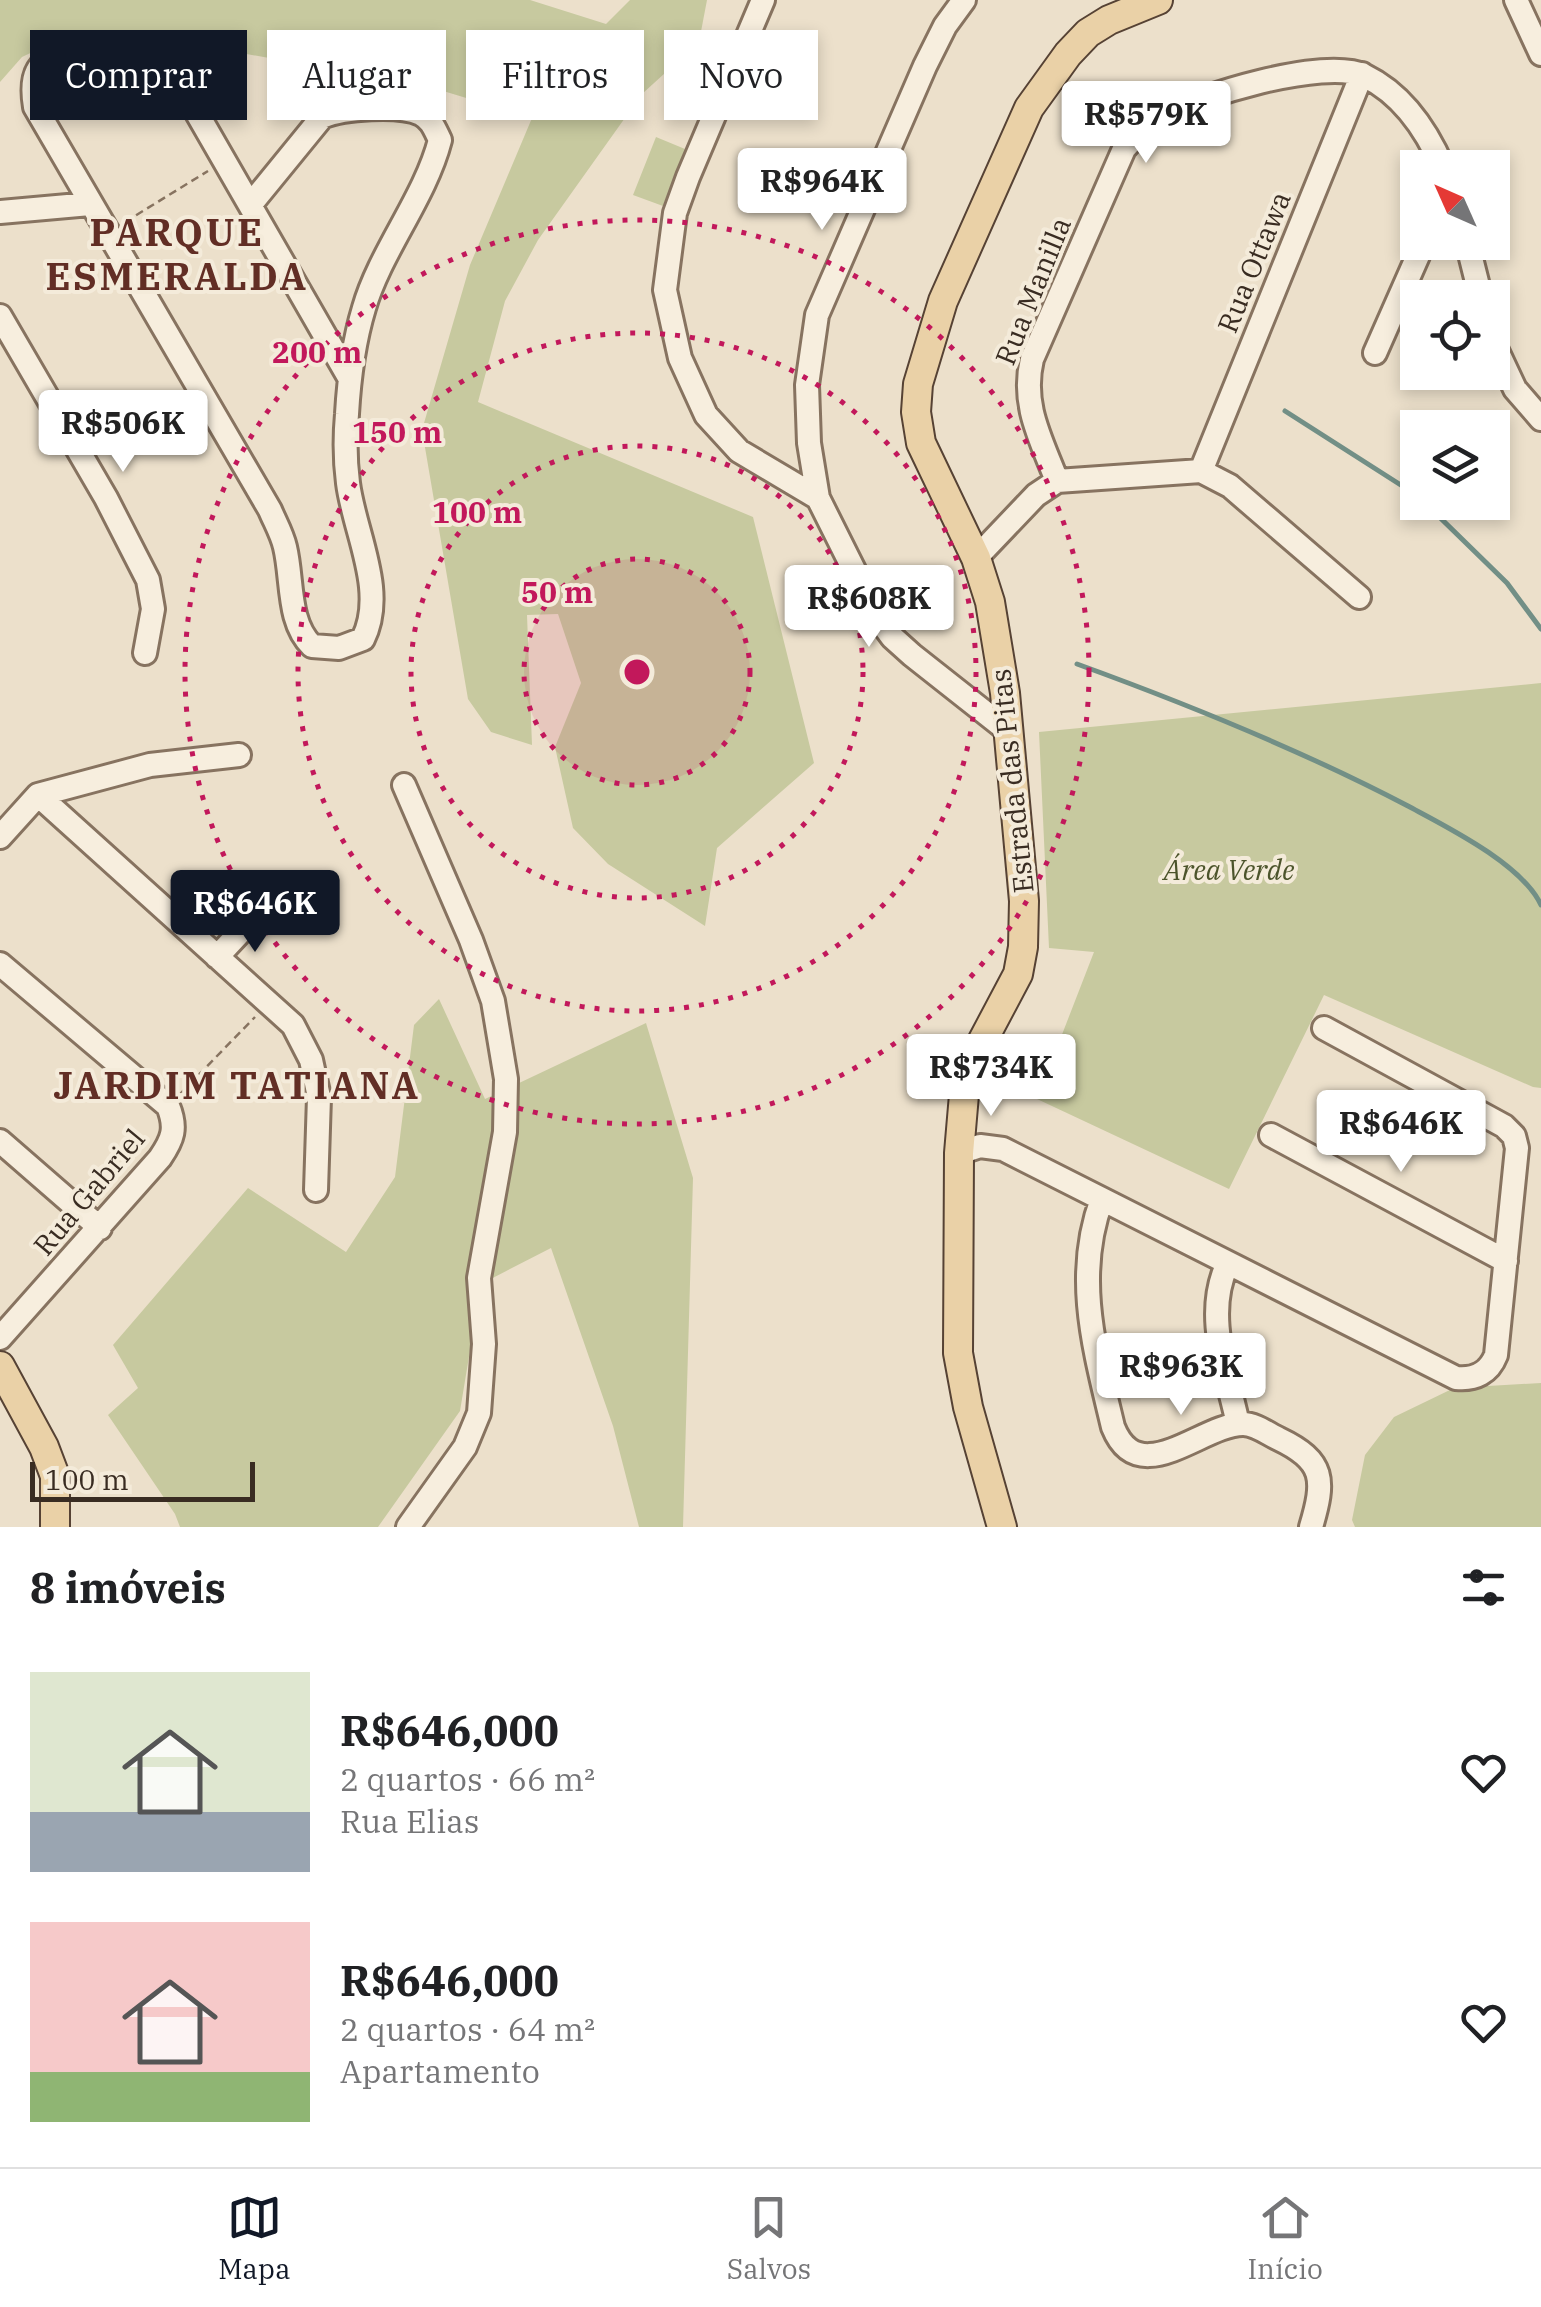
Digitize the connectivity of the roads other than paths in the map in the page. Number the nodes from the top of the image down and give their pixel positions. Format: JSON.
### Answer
{"nodes":[{"id":1,"x":763,"y":0,"type":"edge"},
{"id":2,"x":964,"y":0,"type":"edge"},
{"id":3,"x":1158,"y":0,"type":"edge"},
{"id":4,"x":1516,"y":0,"type":"edge"},
{"id":5,"x":1541,"y":54,"type":"edge"},
{"id":6,"x":1362,"y":74,"type":"junction"},
{"id":7,"x":1432,"y":150,"type":"edge"},
{"id":8,"x":90,"y":204,"type":"junction"},
{"id":9,"x":251,"y":204,"type":"junction"},
{"id":10,"x":0,"y":212,"type":"edge"},
{"id":11,"x":1416,"y":260,"type":"edge"},
{"id":12,"x":364,"y":306,"type":"junction"},
{"id":13,"x":0,"y":316,"type":"edge"},
{"id":14,"x":320,"y":323,"type":"junction"},
{"id":15,"x":1375,"y":353,"type":"dead end"},
{"id":16,"x":1510,"y":377,"type":"edge"},
{"id":17,"x":350,"y":378,"type":"junction"},
{"id":18,"x":1541,"y":418,"type":"edge"},
{"id":19,"x":810,"y":443,"type":"junction"},
{"id":20,"x":770,"y":470,"type":"junction"},
{"id":21,"x":1202,"y":471,"type":"junction"},
{"id":22,"x":1057,"y":481,"type":"junction"},
{"id":23,"x":818,"y":498,"type":"junction"},
{"id":24,"x":976,"y":558,"type":"junction"},
{"id":25,"x":1359,"y":596,"type":"dead end"},
{"id":26,"x":145,"y":653,"type":"dead end"},
{"id":27,"x":1008,"y":730,"type":"junction"},
{"id":28,"x":239,"y":755,"type":"dead end"},
{"id":29,"x":404,"y":785,"type":"dead end"},
{"id":30,"x":38,"y":795,"type":"junction"},
{"id":31,"x":0,"y":837,"type":"edge"},
{"id":32,"x":258,"y":913,"type":"dead end"},
{"id":33,"x":217,"y":957,"type":"junction"},
{"id":34,"x":0,"y":964,"type":"edge"},
{"id":35,"x":1324,"y":1028,"type":"dead end"},
{"id":36,"x":1271,"y":1135,"type":"dead end"},
{"id":37,"x":0,"y":1141,"type":"edge"},
{"id":38,"x":959,"y":1154,"type":"junction"},
{"id":39,"x":316,"y":1190,"type":"dead end"},
{"id":40,"x":1102,"y":1200,"type":"junction"},
{"id":41,"x":100,"y":1228,"type":"junction"},
{"id":42,"x":1506,"y":1261,"type":"junction"},
{"id":43,"x":1228,"y":1263,"type":"junction"},
{"id":44,"x":0,"y":1338,"type":"edge"},
{"id":45,"x":0,"y":1366,"type":"edge"},
{"id":46,"x":1238,"y":1424,"type":"junction"},
{"id":47,"x":55,"y":1527,"type":"edge"},
{"id":48,"x":408,"y":1527,"type":"edge"},
{"id":49,"x":1002,"y":1527,"type":"edge"},
{"id":50,"x":1311,"y":1527,"type":"edge"}],
"edges":[{"from":1,"to":20,"type":"street"},
{"from":2,"to":19,"type":"street"},
{"from":3,"to":24,"type":"main road","name":"Estrada das Pitas"},
{"from":4,"to":5,"type":"street"},
{"from":6,"to":7,"type":"street"},
{"from":6,"to":21,"type":"street","name":"Rua Ottawa"},
{"from":6,"to":22,"type":"street","name":"Rua Manilla"},
{"from":8,"to":9,"type":"street"},
{"from":8,"to":10,"type":"street"},
{"from":8,"to":17,"type":"street"},
{"from":9,"to":12,"type":"street"},
{"from":9,"to":14,"type":"street"},
{"from":11,"to":15,"type":"street"},
{"from":12,"to":14,"type":"street"},
{"from":12,"to":17,"type":"street"},
{"from":13,"to":26,"type":"street"},
{"from":14,"to":17,"type":"street"},
{"from":16,"to":18,"type":"street"},
{"from":19,"to":20,"type":"street"},
{"from":19,"to":23,"type":"street"},
{"from":20,"to":23,"type":"street"},
{"from":21,"to":22,"type":"street"},
{"from":21,"to":25,"type":"street"},
{"from":22,"to":24,"type":"street"},
{"from":23,"to":27,"type":"street"},
{"from":24,"to":27,"type":"main road","name":"Estrada das Pitas"},
{"from":27,"to":38,"type":"main road","name":"Estrada das Pitas"},
{"from":28,"to":30,"type":"street"},
{"from":29,"to":48,"type":"street"},
{"from":30,"to":31,"type":"street"},
{"from":30,"to":33,"type":"street"},
{"from":32,"to":33,"type":"street"},
{"from":33,"to":39,"type":"street"},
{"from":34,"to":41,"type":"street","name":"Rua Gabriel"},
{"from":35,"to":42,"type":"street"},
{"from":36,"to":42,"type":"street"},
{"from":37,"to":41,"type":"street"},
{"from":38,"to":40,"type":"street"},
{"from":38,"to":49,"type":"main road","name":"Estrada das Pitas"},
{"from":40,"to":43,"type":"street"},
{"from":40,"to":46,"type":"street"},
{"from":41,"to":44,"type":"street","name":"Rua Gabriel"},
{"from":42,"to":43,"type":"street"},
{"from":43,"to":46,"type":"street"},
{"from":45,"to":47,"type":"main road"},
{"from":46,"to":50,"type":"street"}]}
